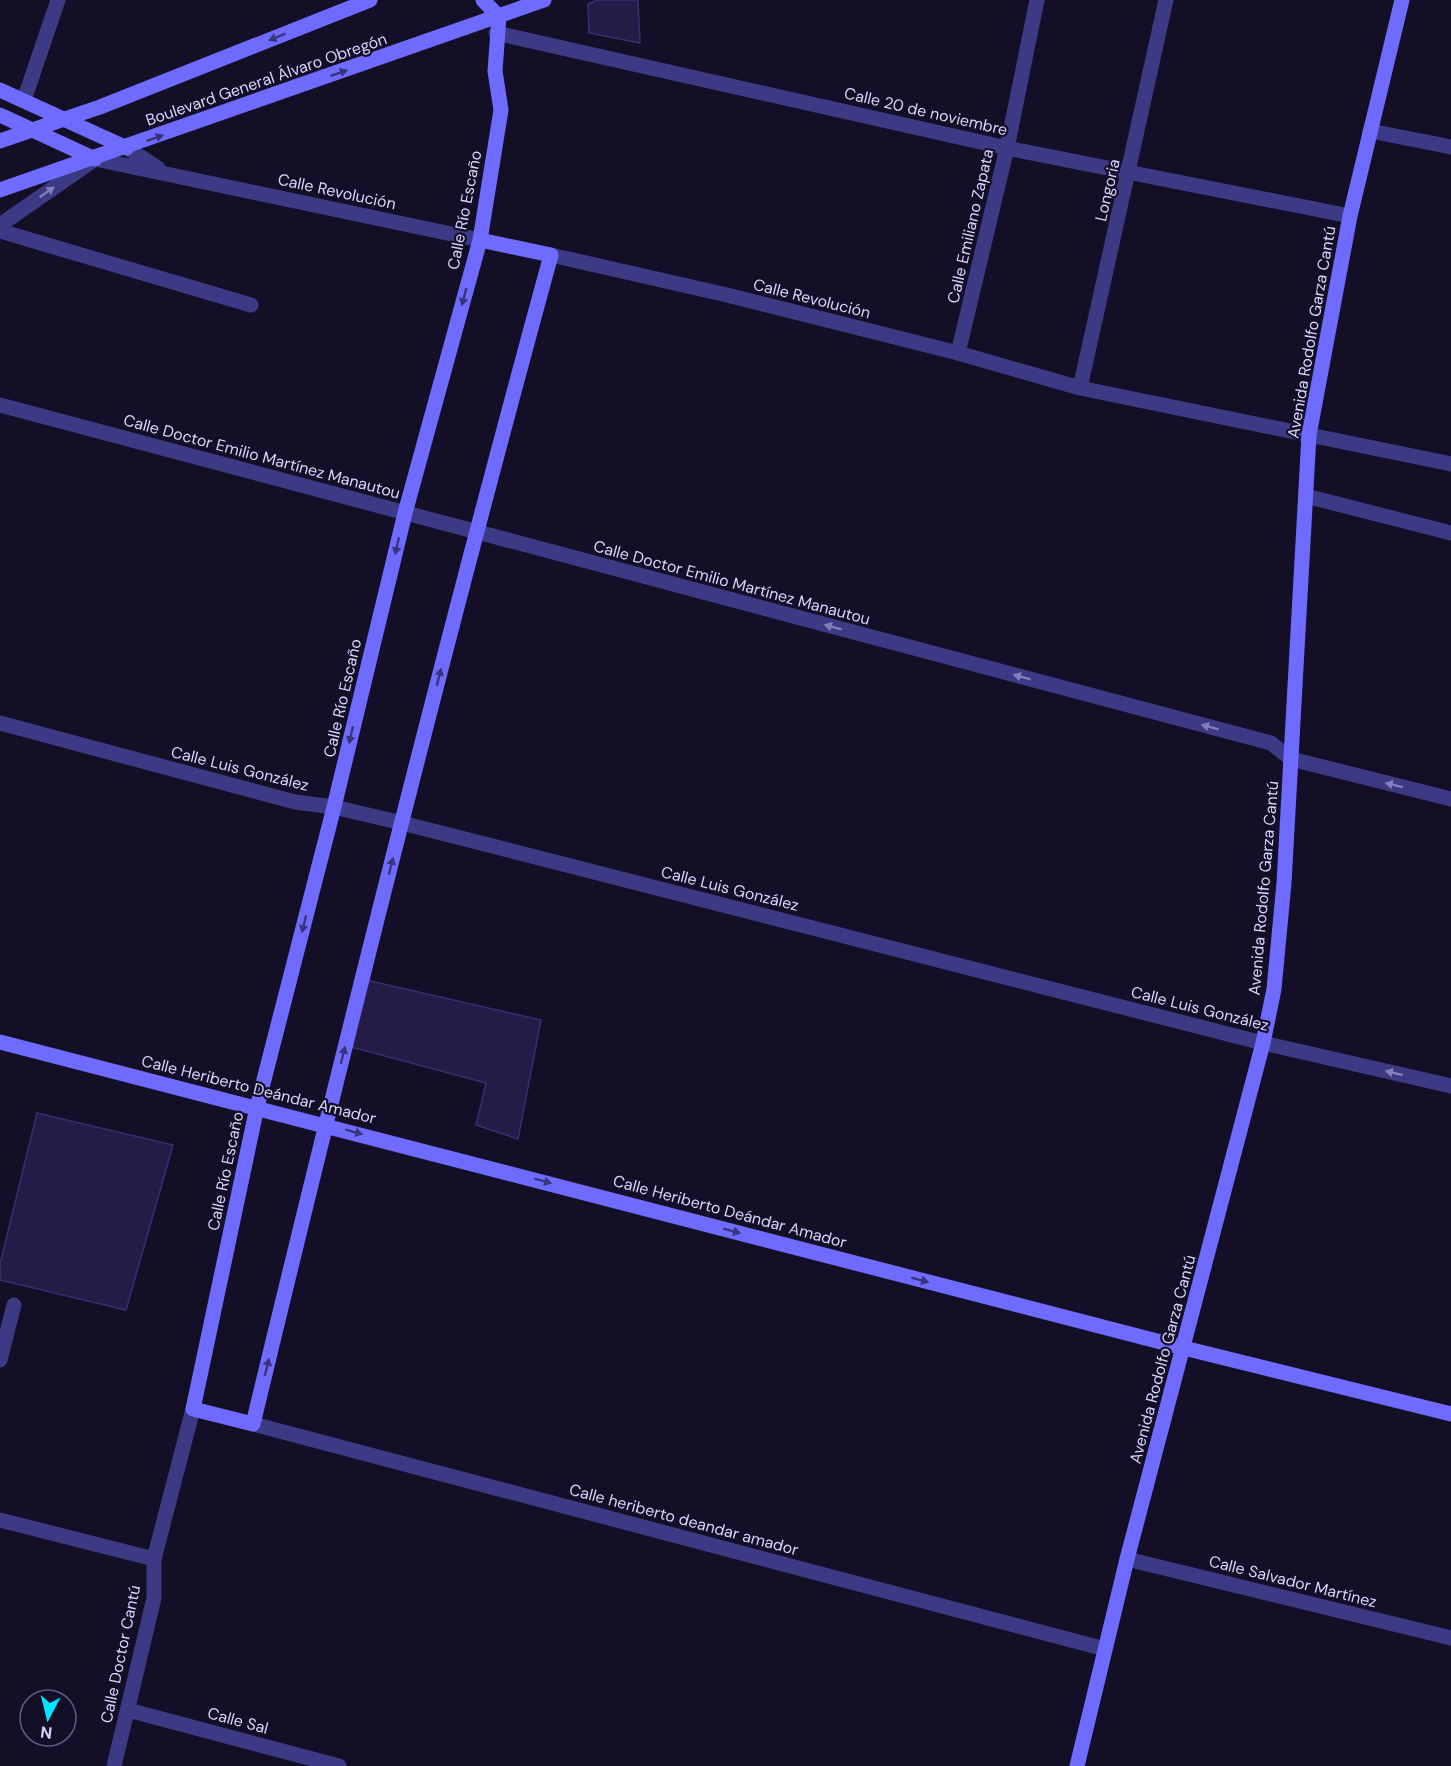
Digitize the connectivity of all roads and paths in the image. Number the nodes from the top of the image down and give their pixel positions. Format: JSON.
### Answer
{"nodes":[{"id":1,"x":58,"y":0,"type":"edge"},
{"id":2,"x":370,"y":0,"type":"edge"},
{"id":3,"x":483,"y":0,"type":"edge"},
{"id":4,"x":544,"y":0,"type":"edge"},
{"id":5,"x":1037,"y":0,"type":"edge"},
{"id":6,"x":1166,"y":0,"type":"edge"},
{"id":7,"x":1402,"y":0,"type":"edge"},
{"id":8,"x":498,"y":17,"type":"junction"},
{"id":9,"x":496,"y":33,"type":"junction"},
{"id":10,"x":0,"y":90,"type":"edge"},
{"id":11,"x":24,"y":99,"type":"junction"},
{"id":12,"x":0,"y":115,"type":"edge"},
{"id":13,"x":64,"y":118,"type":"junction"},
{"id":14,"x":30,"y":128,"type":"junction"},
{"id":15,"x":1370,"y":131,"type":"junction"},
{"id":16,"x":0,"y":141,"type":"edge"},
{"id":17,"x":1451,"y":147,"type":"edge"},
{"id":18,"x":127,"y":148,"type":"junction"},
{"id":19,"x":1007,"y":148,"type":"junction"},
{"id":20,"x":95,"y":159,"type":"junction"},
{"id":21,"x":163,"y":171,"type":"junction"},
{"id":22,"x":1129,"y":173,"type":"junction"},
{"id":23,"x":0,"y":190,"type":"edge"},
{"id":24,"x":1350,"y":216,"type":"junction"},
{"id":25,"x":0,"y":225,"type":"edge"},
{"id":26,"x":0,"y":231,"type":"edge"},
{"id":27,"x":480,"y":240,"type":"junction"},
{"id":28,"x":551,"y":255,"type":"junction"},
{"id":29,"x":251,"y":305,"type":"dead end"},
{"id":30,"x":958,"y":353,"type":"junction"},
{"id":31,"x":1080,"y":388,"type":"junction"},
{"id":32,"x":0,"y":405,"type":"edge"},
{"id":33,"x":1309,"y":435,"type":"junction"},
{"id":34,"x":1451,"y":464,"type":"edge"},
{"id":35,"x":1306,"y":496,"type":"junction"},
{"id":36,"x":405,"y":513,"type":"junction"},
{"id":37,"x":475,"y":532,"type":"junction"},
{"id":38,"x":1451,"y":533,"type":"edge"},
{"id":39,"x":0,"y":723,"type":"edge"},
{"id":40,"x":1292,"y":759,"type":"junction"},
{"id":41,"x":1451,"y":799,"type":"edge"},
{"id":42,"x":334,"y":807,"type":"junction"},
{"id":43,"x":402,"y":823,"type":"junction"},
{"id":44,"x":0,"y":1042,"type":"edge"},
{"id":45,"x":1263,"y":1042,"type":"junction"},
{"id":46,"x":1451,"y":1086,"type":"edge"},
{"id":47,"x":257,"y":1107,"type":"junction"},
{"id":48,"x":325,"y":1125,"type":"junction"},
{"id":49,"x":14,"y":1305,"type":"dead end"},
{"id":50,"x":1184,"y":1348,"type":"junction"},
{"id":51,"x":0,"y":1360,"type":"edge"},
{"id":52,"x":194,"y":1409,"type":"junction"},
{"id":53,"x":1451,"y":1414,"type":"edge"},
{"id":54,"x":253,"y":1424,"type":"junction"},
{"id":55,"x":0,"y":1520,"type":"edge"},
{"id":56,"x":154,"y":1559,"type":"junction"},
{"id":57,"x":1127,"y":1559,"type":"junction"},
{"id":58,"x":1451,"y":1638,"type":"edge"},
{"id":59,"x":1105,"y":1649,"type":"junction"},
{"id":60,"x":128,"y":1710,"type":"junction"},
{"id":61,"x":114,"y":1766,"type":"edge"},
{"id":62,"x":339,"y":1766,"type":"edge"},
{"id":63,"x":1077,"y":1766,"type":"edge"}],
"edges":[{"from":1,"to":11,"type":"street"},
{"from":2,"to":13,"type":"street","name":"Boulevard General Álvaro Obregón","one_way":true},
{"from":3,"to":8,"type":"street"},
{"from":4,"to":8,"type":"street","name":"Boulevard General Álvaro Obregón"},
{"from":5,"to":19,"type":"street","name":"Calle Emiliano Zapata"},
{"from":6,"to":22,"type":"street","name":"Longoria"},
{"from":7,"to":15,"type":"street","name":"Avenida Rodolfo Garza Cantú"},
{"from":8,"to":9,"type":"street","name":"Calle Río Escaño"},
{"from":18,"to":8,"type":"street","name":"Boulevard General Álvaro Obregón","one_way":true},
{"from":9,"to":19,"type":"street","name":"Calle 20 de noviembre"},
{"from":9,"to":27,"type":"street","name":"Calle Río Escaño"},
{"from":10,"to":11,"type":"street"},
{"from":11,"to":13,"type":"street"},
{"from":12,"to":14,"type":"street"},
{"from":13,"to":14,"type":"street","name":"Boulevard General Álvaro Obregón"},
{"from":13,"to":18,"type":"street"},
{"from":14,"to":16,"type":"street","name":"Boulevard General Álvaro Obregón"},
{"from":14,"to":20,"type":"street"},
{"from":15,"to":17,"type":"street"},
{"from":15,"to":24,"type":"street","name":"Avenida Rodolfo Garza Cantú"},
{"from":18,"to":20,"type":"street","name":"Boulevard General Álvaro Obregón"},
{"from":18,"to":21,"type":"street","name":"Calle Revolución"},
{"from":19,"to":22,"type":"street","name":"Calle 20 de noviembre"},
{"from":19,"to":30,"type":"street","name":"Calle Emiliano Zapata"},
{"from":20,"to":21,"type":"street","name":"Calle Revolución"},
{"from":20,"to":23,"type":"street","name":"Boulevard General Álvaro Obregón"},
{"from":25,"to":20,"type":"street","one_way":true},
{"from":21,"to":27,"type":"street","name":"Calle Revolución"},
{"from":22,"to":24,"type":"street","name":"Calle 20 de noviembre"},
{"from":22,"to":31,"type":"street","name":"Longoria"},
{"from":24,"to":33,"type":"street","name":"Avenida Rodolfo Garza Cantú"},
{"from":26,"to":29,"type":"street"},
{"from":27,"to":28,"type":"street","name":"Calle Revolución"},
{"from":27,"to":36,"type":"street","name":"Calle Río Escaño","one_way":true},
{"from":28,"to":30,"type":"street","name":"Calle Revolución"},
{"from":28,"to":37,"type":"street"},
{"from":30,"to":31,"type":"street","name":"Calle Revolución"},
{"from":31,"to":33,"type":"street","name":"Calle Revolución"},
{"from":32,"to":36,"type":"street","name":"Calle Doctor Emilio Martínez Manautou"},
{"from":33,"to":34,"type":"street","name":"Calle Revolución"},
{"from":33,"to":35,"type":"street","name":"Avenida Rodolfo Garza Cantú"},
{"from":35,"to":38,"type":"street"},
{"from":35,"to":40,"type":"street","name":"Avenida Rodolfo Garza Cantú"},
{"from":36,"to":37,"type":"street","name":"Calle Doctor Emilio Martínez Manautou"},
{"from":36,"to":42,"type":"street","name":"Calle Río Escaño","one_way":true},
{"from":40,"to":37,"type":"street","name":"Calle Doctor Emilio Martínez Manautou","one_way":true},
{"from":43,"to":37,"type":"street","one_way":true},
{"from":39,"to":42,"type":"street","name":"Calle Luis González"},
{"from":41,"to":40,"type":"street","name":"Calle Doctor Emilio Martínez Manautou","one_way":true},
{"from":40,"to":45,"type":"street","name":"Avenida Rodolfo Garza Cantú"},
{"from":42,"to":43,"type":"street","name":"Calle Luis González"},
{"from":42,"to":47,"type":"street","name":"Calle Río Escaño","one_way":true},
{"from":43,"to":45,"type":"street","name":"Calle Luis González"},
{"from":48,"to":43,"type":"street","one_way":true},
{"from":44,"to":47,"type":"street","name":"Calle Heriberto Deándar Amador"},
{"from":46,"to":45,"type":"street","name":"Calle Luis González","one_way":true},
{"from":45,"to":50,"type":"street","name":"Avenida Rodolfo Garza Cantú"},
{"from":47,"to":48,"type":"street","name":"Calle Heriberto Deándar Amador"},
{"from":47,"to":52,"type":"street","name":"Calle Río Escaño"},
{"from":48,"to":50,"type":"street","name":"Calle Heriberto Deándar Amador","one_way":true},
{"from":54,"to":48,"type":"street","one_way":true},
{"from":49,"to":51,"type":"street"},
{"from":50,"to":53,"type":"street","name":"Calle Heriberto Deándar Amador"},
{"from":50,"to":57,"type":"street","name":"Avenida Rodolfo Garza Cantú"},
{"from":52,"to":54,"type":"street"},
{"from":52,"to":56,"type":"street","name":"Calle Doctor Cantú"},
{"from":54,"to":59,"type":"street","name":"Calle heriberto deandar amador"},
{"from":55,"to":56,"type":"street"},
{"from":56,"to":60,"type":"street","name":"Calle Doctor Cantú"},
{"from":57,"to":58,"type":"street","name":"Calle Salvador Martínez"},
{"from":57,"to":59,"type":"street","name":"Avenida Rodolfo Garza Cantú"},
{"from":59,"to":63,"type":"street","name":"Avenida Rodolfo Garza Cantú"},
{"from":60,"to":61,"type":"street","name":"Calle Doctor Cantú"},
{"from":60,"to":62,"type":"street","name":"Calle Sal"}]}
